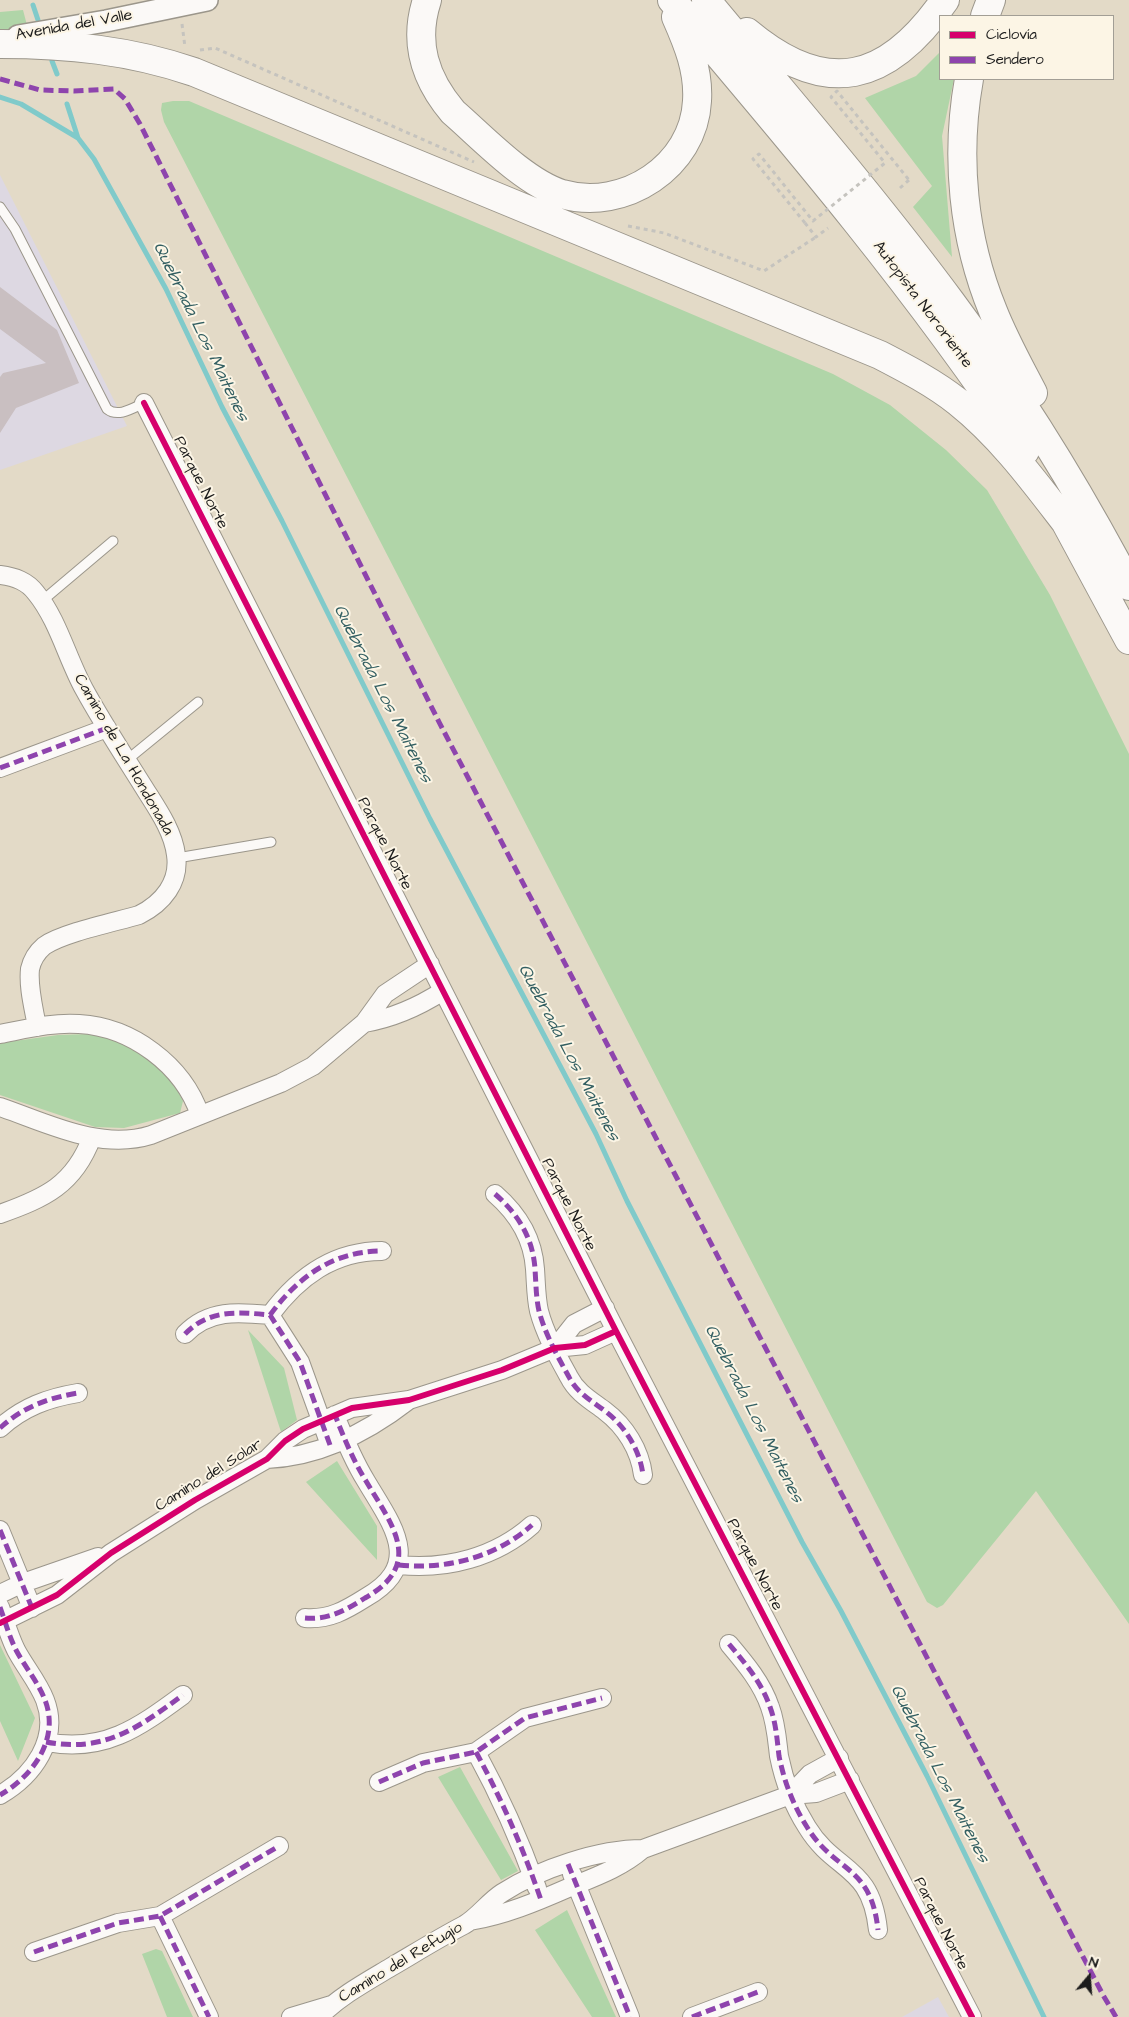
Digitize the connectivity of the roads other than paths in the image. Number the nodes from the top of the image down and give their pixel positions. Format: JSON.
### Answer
{"nodes":[{"id":1,"x":207,"y":0,"type":"edge"},
{"id":2,"x":427,"y":0,"type":"edge"},
{"id":3,"x":668,"y":0,"type":"edge"},
{"id":4,"x":672,"y":0,"type":"edge"},
{"id":5,"x":706,"y":0,"type":"edge"},
{"id":6,"x":713,"y":0,"type":"edge"},
{"id":7,"x":945,"y":0,"type":"edge"},
{"id":8,"x":991,"y":0,"type":"edge"},
{"id":9,"x":985,"y":15,"type":"edge"},
{"id":10,"x":0,"y":39,"type":"edge"},
{"id":11,"x":0,"y":44,"type":"edge"},
{"id":12,"x":969,"y":80,"type":"edge"},
{"id":13,"x":0,"y":207,"type":"edge"},
{"id":14,"x":144,"y":403,"type":"joint"},
{"id":15,"x":1080,"y":494,"type":"junction"},
{"id":16,"x":1070,"y":528,"type":"junction"},
{"id":17,"x":112,"y":542,"type":"dead end"},
{"id":18,"x":0,"y":575,"type":"edge"},
{"id":19,"x":1129,"y":586,"type":"edge"},
{"id":20,"x":42,"y":600,"type":"junction"},
{"id":21,"x":1129,"y":640,"type":"edge"},
{"id":22,"x":198,"y":702,"type":"dead end"},
{"id":23,"x":107,"y":728,"type":"junction"},
{"id":24,"x":127,"y":760,"type":"junction"},
{"id":25,"x":0,"y":768,"type":"edge"},
{"id":26,"x":271,"y":842,"type":"dead end"},
{"id":27,"x":177,"y":858,"type":"junction"},
{"id":28,"x":430,"y":964,"type":"junction"},
{"id":29,"x":443,"y":990,"type":"junction"},
{"id":30,"x":364,"y":1023,"type":"junction"},
{"id":31,"x":37,"y":1027,"type":"junction"},
{"id":32,"x":0,"y":1034,"type":"edge"},
{"id":33,"x":0,"y":1107,"type":"edge"},
{"id":34,"x":200,"y":1115,"type":"junction"},
{"id":35,"x":92,"y":1137,"type":"junction"},
{"id":36,"x":495,"y":1194,"type":"dead end"},
{"id":37,"x":0,"y":1214,"type":"edge"},
{"id":38,"x":382,"y":1251,"type":"dead end"},
{"id":39,"x":605,"y":1308,"type":"junction"},
{"id":40,"x":270,"y":1315,"type":"junction"},
{"id":41,"x":616,"y":1331,"type":"junction"},
{"id":42,"x":185,"y":1334,"type":"dead end"},
{"id":43,"x":555,"y":1348,"type":"junction"},
{"id":44,"x":78,"y":1393,"type":"dead end"},
{"id":45,"x":409,"y":1400,"type":"junction"},
{"id":46,"x":328,"y":1418,"type":"junction"},
{"id":47,"x":0,"y":1428,"type":"edge"},
{"id":48,"x":337,"y":1442,"type":"junction"},
{"id":49,"x":267,"y":1459,"type":"junction"},
{"id":50,"x":643,"y":1475,"type":"dead end"},
{"id":51,"x":532,"y":1525,"type":"dead end"},
{"id":52,"x":0,"y":1530,"type":"edge"},
{"id":53,"x":110,"y":1553,"type":"junction"},
{"id":54,"x":399,"y":1565,"type":"junction"},
{"id":55,"x":23,"y":1583,"type":"junction"},
{"id":56,"x":0,"y":1594,"type":"edge"},
{"id":57,"x":32,"y":1608,"type":"junction"},
{"id":58,"x":2,"y":1617,"type":"edge"},
{"id":59,"x":306,"y":1618,"type":"dead end"},
{"id":60,"x":729,"y":1644,"type":"dead end"},
{"id":61,"x":183,"y":1695,"type":"dead end"},
{"id":62,"x":602,"y":1698,"type":"dead end"},
{"id":63,"x":46,"y":1742,"type":"junction"},
{"id":64,"x":476,"y":1752,"type":"junction"},
{"id":65,"x":839,"y":1758,"type":"junction"},
{"id":66,"x":850,"y":1780,"type":"junction"},
{"id":67,"x":378,"y":1782,"type":"dead end"},
{"id":68,"x":0,"y":1795,"type":"edge"},
{"id":69,"x":790,"y":1795,"type":"junction"},
{"id":70,"x":279,"y":1846,"type":"dead end"},
{"id":71,"x":642,"y":1849,"type":"junction"},
{"id":72,"x":568,"y":1864,"type":"junction"},
{"id":73,"x":533,"y":1877,"type":"junction"},
{"id":74,"x":576,"y":1885,"type":"junction"},
{"id":75,"x":541,"y":1900,"type":"junction"},
{"id":76,"x":160,"y":1916,"type":"junction"},
{"id":77,"x":470,"y":1921,"type":"junction"},
{"id":78,"x":878,"y":1930,"type":"dead end"},
{"id":79,"x":34,"y":1952,"type":"dead end"},
{"id":80,"x":758,"y":1992,"type":"dead end"},
{"id":81,"x":325,"y":2011,"type":"edge"},
{"id":82,"x":208,"y":2017,"type":"edge"},
{"id":83,"x":291,"y":2017,"type":"edge"},
{"id":84,"x":630,"y":2017,"type":"edge"},
{"id":85,"x":692,"y":2017,"type":"edge"},
{"id":86,"x":972,"y":2017,"type":"edge"}],
"edges":[{"from":1,"to":10,"type":"street","name":"Avenida del Valle"},
{"from":2,"to":3,"type":"highway"},
{"from":4,"to":16,"type":"highway","name":"Autopista Nororiente"},
{"from":5,"to":15,"type":"highway","name":"Autopista Nororiente"},
{"from":6,"to":7,"type":"highway"},
{"from":8,"to":9,"type":"highway"},
{"from":11,"to":16,"type":"highway"},
{"from":12,"to":15,"type":"highway"},
{"from":13,"to":14,"type":"lane"},
{"from":14,"to":28,"type":"street","name":"Parque Norte"},
{"from":15,"to":19,"type":"highway","name":"Autopista Nororiente"},
{"from":16,"to":21,"type":"highway","name":"Autopista Nororiente"},
{"from":17,"to":20,"type":"lane"},
{"from":18,"to":20,"type":"street","name":"Camino de La Hondonada"},
{"from":20,"to":23,"type":"street","name":"Camino de La Hondonada"},
{"from":22,"to":24,"type":"lane"},
{"from":23,"to":24,"type":"street","name":"Camino de La Hondonada"},
{"from":23,"to":25,"type":"street"},
{"from":24,"to":27,"type":"street","name":"Camino de La Hondonada"},
{"from":26,"to":27,"type":"lane"},
{"from":27,"to":31,"type":"street","name":"Camino de La Hondonada"},
{"from":28,"to":29,"type":"street","name":"Parque Norte"},
{"from":28,"to":30,"type":"street"},
{"from":29,"to":30,"type":"street"},
{"from":29,"to":39,"type":"street","name":"Parque Norte"},
{"from":30,"to":34,"type":"street"},
{"from":31,"to":32,"type":"street"},
{"from":31,"to":34,"type":"street"},
{"from":33,"to":35,"type":"street"},
{"from":34,"to":35,"type":"street"},
{"from":35,"to":37,"type":"street"},
{"from":36,"to":43,"type":"street"},
{"from":38,"to":40,"type":"street"},
{"from":39,"to":41,"type":"street","name":"Parque Norte"},
{"from":39,"to":43,"type":"street","name":"Camino del Solar"},
{"from":40,"to":42,"type":"street"},
{"from":40,"to":46,"type":"street"},
{"from":41,"to":43,"type":"street","name":"Camino del Solar"},
{"from":41,"to":65,"type":"street","name":"Parque Norte"},
{"from":43,"to":45,"type":"street","name":"Camino del Solar"},
{"from":43,"to":50,"type":"street"},
{"from":44,"to":47,"type":"street"},
{"from":45,"to":46,"type":"street","name":"Camino del Solar"},
{"from":45,"to":48,"type":"street","name":"Camino del Solar"},
{"from":46,"to":48,"type":"street"},
{"from":46,"to":49,"type":"street","name":"Camino del Solar"},
{"from":48,"to":49,"type":"street","name":"Camino del Solar"},
{"from":48,"to":54,"type":"street"},
{"from":49,"to":53,"type":"street","name":"Camino del Solar"},
{"from":51,"to":54,"type":"street"},
{"from":52,"to":55,"type":"street"},
{"from":53,"to":55,"type":"street","name":"Camino del Solar"},
{"from":53,"to":57,"type":"street","name":"Camino del Solar"},
{"from":54,"to":59,"type":"street"},
{"from":55,"to":56,"type":"street","name":"Camino del Solar"},
{"from":55,"to":57,"type":"street"},
{"from":57,"to":58,"type":"street","name":"Camino del Solar"},
{"from":58,"to":63,"type":"street","name":"Camino del Solar"},
{"from":60,"to":69,"type":"street"},
{"from":61,"to":63,"type":"street"},
{"from":62,"to":64,"type":"street"},
{"from":63,"to":68,"type":"street","name":"Camino del Solar"},
{"from":64,"to":67,"type":"street"},
{"from":64,"to":73,"type":"street"},
{"from":65,"to":66,"type":"street","name":"Parque Norte"},
{"from":65,"to":69,"type":"street","name":"Camino del Refugio"},
{"from":66,"to":69,"type":"street","name":"Camino del Refugio"},
{"from":66,"to":86,"type":"street","name":"Parque Norte"},
{"from":69,"to":71,"type":"street","name":"Camino del Refugio"},
{"from":69,"to":78,"type":"street"},
{"from":70,"to":76,"type":"street"},
{"from":71,"to":72,"type":"street","name":"Camino del Refugio"},
{"from":71,"to":74,"type":"street","name":"Camino del Refugio"},
{"from":72,"to":73,"type":"street","name":"Camino del Refugio"},
{"from":72,"to":74,"type":"street"},
{"from":73,"to":75,"type":"street"},
{"from":73,"to":77,"type":"street","name":"Camino del Refugio"},
{"from":74,"to":75,"type":"street","name":"Camino del Refugio"},
{"from":74,"to":84,"type":"street"},
{"from":75,"to":77,"type":"street","name":"Camino del Refugio"},
{"from":76,"to":79,"type":"street"},
{"from":76,"to":82,"type":"street"},
{"from":77,"to":81,"type":"street","name":"Camino del Refugio"},
{"from":80,"to":85,"type":"street"},
{"from":81,"to":83,"type":"street","name":"Camino del Refugio"}]}
